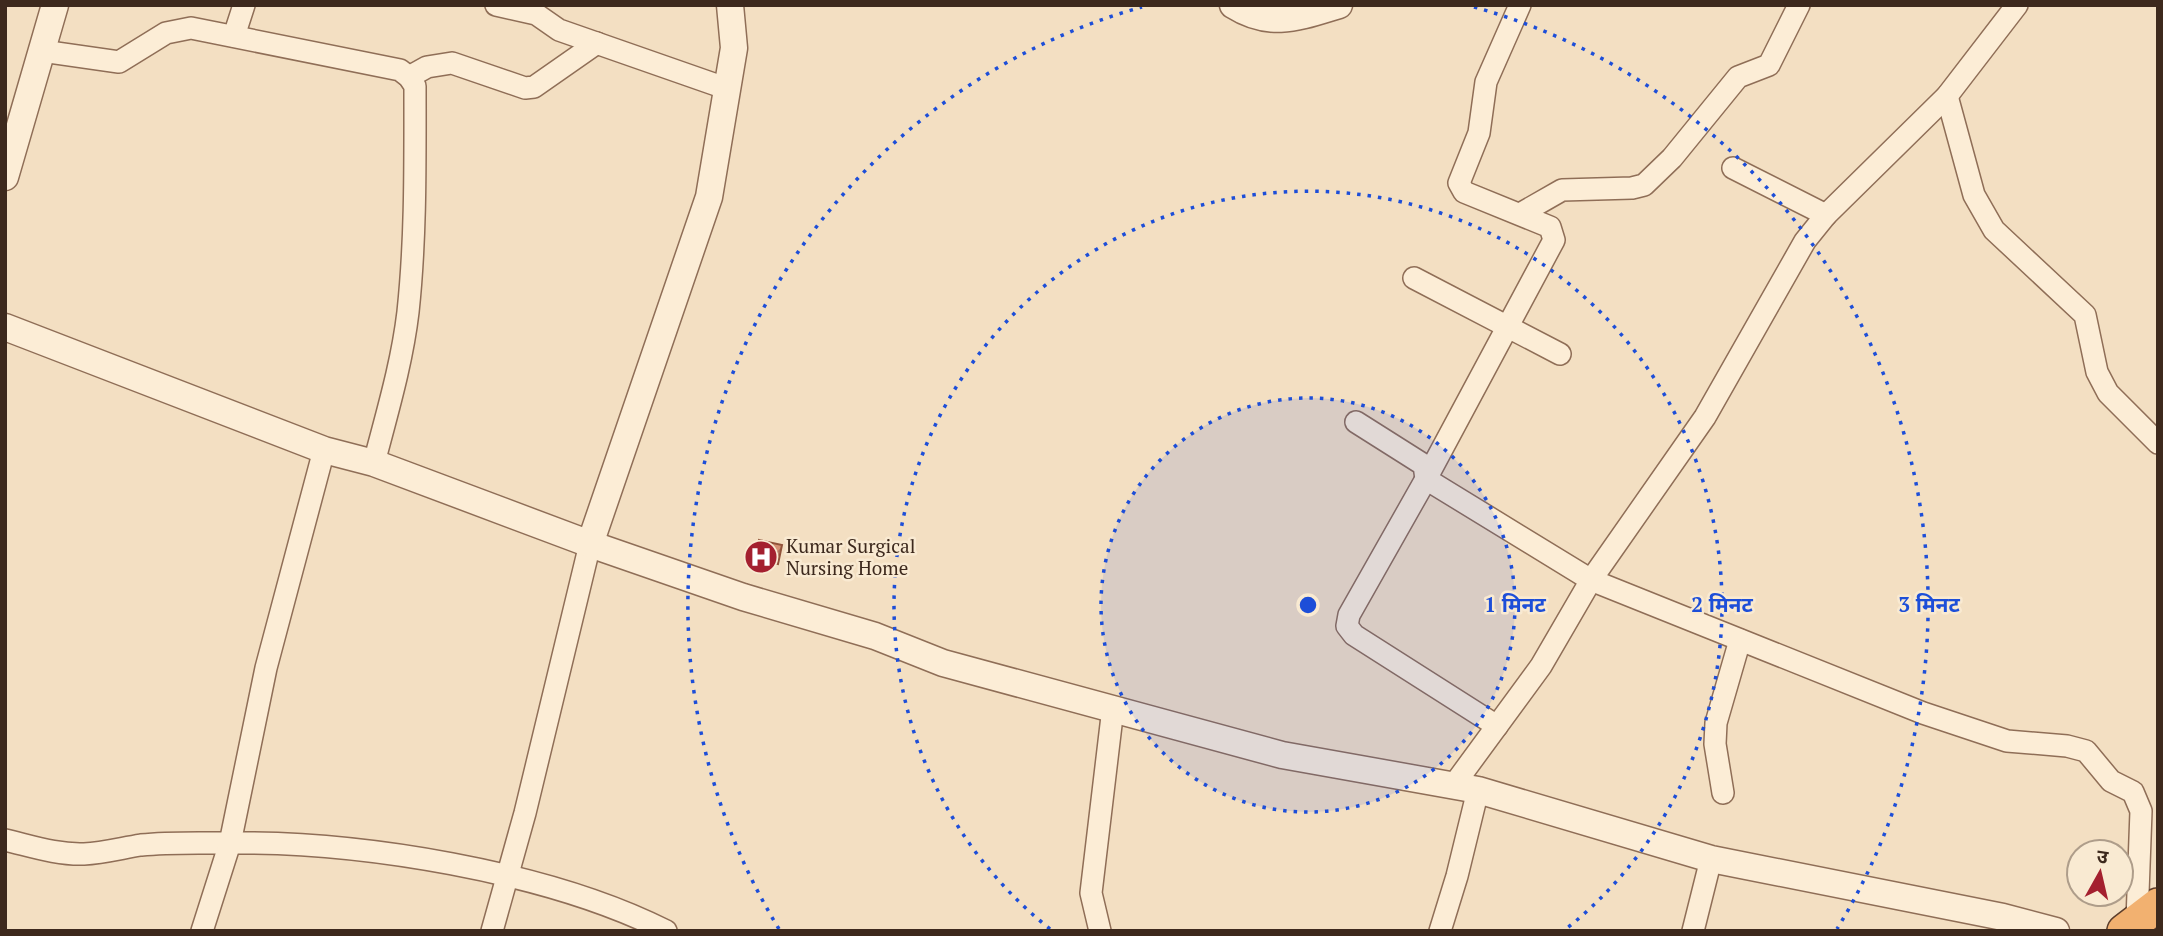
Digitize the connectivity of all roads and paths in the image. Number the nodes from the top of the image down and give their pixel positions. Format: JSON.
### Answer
{"nodes":[{"id":1,"x":55,"y":5,"type":"edge"},
{"id":2,"x":244,"y":5,"type":"edge"},
{"id":3,"x":496,"y":5,"type":"edge"},
{"id":4,"x":730,"y":5,"type":"edge"},
{"id":5,"x":1233,"y":5,"type":"edge"},
{"id":6,"x":1339,"y":5,"type":"edge"},
{"id":7,"x":1520,"y":5,"type":"edge"},
{"id":8,"x":1799,"y":5,"type":"edge"},
{"id":9,"x":2017,"y":5,"type":"edge"},
{"id":10,"x":234,"y":36,"type":"junction"},
{"id":11,"x":597,"y":43,"type":"junction"},
{"id":12,"x":42,"y":51,"type":"junction"},
{"id":13,"x":409,"y":77,"type":"junction"},
{"id":14,"x":728,"y":89,"type":"junction"},
{"id":15,"x":1947,"y":96,"type":"junction"},
{"id":16,"x":1734,"y":168,"type":"dead end"},
{"id":17,"x":5,"y":177,"type":"edge"},
{"id":18,"x":1520,"y":214,"type":"junction"},
{"id":19,"x":1826,"y":215,"type":"junction"},
{"id":20,"x":1414,"y":278,"type":"dead end"},
{"id":21,"x":5,"y":327,"type":"edge"},
{"id":22,"x":1508,"y":327,"type":"junction"},
{"id":23,"x":1560,"y":354,"type":"dead end"},
{"id":24,"x":1356,"y":422,"type":"dead end"},
{"id":25,"x":2158,"y":443,"type":"edge"},
{"id":26,"x":324,"y":450,"type":"junction"},
{"id":27,"x":374,"y":463,"type":"junction"},
{"id":28,"x":1426,"y":479,"type":"junction"},
{"id":29,"x":590,"y":544,"type":"junction"},
{"id":30,"x":1591,"y":580,"type":"junction"},
{"id":31,"x":1740,"y":640,"type":"junction"},
{"id":32,"x":1114,"y":708,"type":"junction"},
{"id":33,"x":1497,"y":726,"type":"junction"},
{"id":34,"x":1466,"y":788,"type":"junction"},
{"id":35,"x":1723,"y":793,"type":"dead end"},
{"id":36,"x":5,"y":841,"type":"edge"},
{"id":37,"x":230,"y":843,"type":"junction"},
{"id":38,"x":1711,"y":859,"type":"junction"},
{"id":39,"x":507,"y":877,"type":"junction"},
{"id":40,"x":2142,"y":922,"type":"edge"},
{"id":41,"x":2002,"y":924,"type":"edge"},
{"id":42,"x":202,"y":931,"type":"edge"},
{"id":43,"x":492,"y":931,"type":"edge"},
{"id":44,"x":666,"y":931,"type":"edge"},
{"id":45,"x":1100,"y":931,"type":"edge"},
{"id":46,"x":1440,"y":931,"type":"edge"},
{"id":47,"x":1693,"y":931,"type":"edge"},
{"id":48,"x":2056,"y":931,"type":"edge"}],
"edges":[{"from":1,"to":12,"type":"street"},
{"from":2,"to":10,"type":"street"},
{"from":3,"to":11,"type":"street"},
{"from":4,"to":14,"type":"street"},
{"from":5,"to":6,"type":"street"},
{"from":7,"to":18,"type":"street"},
{"from":8,"to":18,"type":"street"},
{"from":9,"to":15,"type":"street"},
{"from":10,"to":12,"type":"street"},
{"from":10,"to":13,"type":"street"},
{"from":11,"to":13,"type":"street"},
{"from":11,"to":14,"type":"street"},
{"from":12,"to":17,"type":"street"},
{"from":13,"to":27,"type":"street"},
{"from":14,"to":29,"type":"street"},
{"from":15,"to":19,"type":"street"},
{"from":15,"to":25,"type":"street"},
{"from":16,"to":19,"type":"street"},
{"from":18,"to":22,"type":"street"},
{"from":19,"to":30,"type":"street"},
{"from":20,"to":22,"type":"street"},
{"from":21,"to":26,"type":"street"},
{"from":22,"to":23,"type":"street"},
{"from":22,"to":28,"type":"street"},
{"from":24,"to":28,"type":"street"},
{"from":26,"to":27,"type":"street"},
{"from":26,"to":37,"type":"street"},
{"from":27,"to":29,"type":"street"},
{"from":28,"to":30,"type":"street"},
{"from":28,"to":33,"type":"street"},
{"from":29,"to":32,"type":"street"},
{"from":29,"to":39,"type":"street"},
{"from":30,"to":31,"type":"street"},
{"from":30,"to":33,"type":"street"},
{"from":31,"to":35,"type":"street"},
{"from":31,"to":40,"type":"street"},
{"from":32,"to":34,"type":"street"},
{"from":32,"to":45,"type":"street"},
{"from":33,"to":34,"type":"street"},
{"from":34,"to":38,"type":"street"},
{"from":34,"to":46,"type":"street"},
{"from":36,"to":37,"type":"street"},
{"from":37,"to":39,"type":"street"},
{"from":37,"to":42,"type":"street"},
{"from":38,"to":41,"type":"street"},
{"from":38,"to":47,"type":"street"},
{"from":39,"to":43,"type":"street"},
{"from":39,"to":44,"type":"street"},
{"from":41,"to":48,"type":"street"}]}
